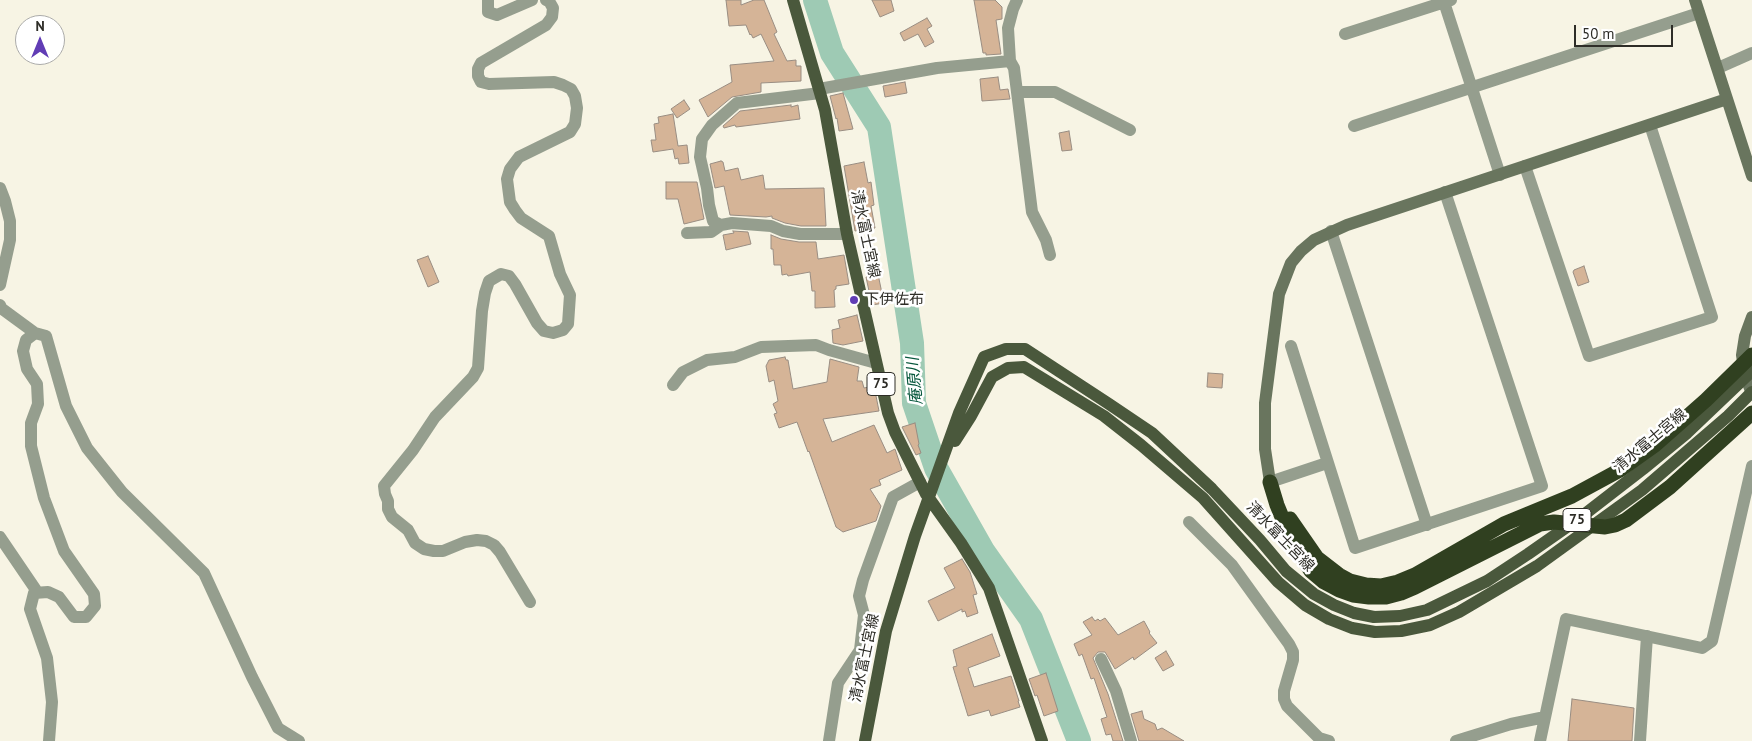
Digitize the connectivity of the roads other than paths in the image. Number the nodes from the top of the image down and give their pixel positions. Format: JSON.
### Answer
{"nodes":[{"id":1,"x":488,"y":0,"type":"edge"},
{"id":2,"x":532,"y":0,"type":"edge"},
{"id":3,"x":546,"y":0,"type":"edge"},
{"id":4,"x":793,"y":0,"type":"edge"},
{"id":5,"x":1017,"y":0,"type":"edge"},
{"id":6,"x":1695,"y":0,"type":"edge"},
{"id":7,"x":1448,"y":1,"type":"edge"},
{"id":8,"x":1699,"y":13,"type":"junction"},
{"id":9,"x":1345,"y":34,"type":"dead end"},
{"id":10,"x":1752,"y":53,"type":"edge"},
{"id":11,"x":1010,"y":61,"type":"junction"},
{"id":12,"x":1718,"y":68,"type":"junction"},
{"id":13,"x":1472,"y":88,"type":"junction"},
{"id":14,"x":819,"y":91,"type":"junction"},
{"id":15,"x":1017,"y":92,"type":"junction"},
{"id":16,"x":1727,"y":100,"type":"junction"},
{"id":17,"x":1650,"y":125,"type":"junction"},
{"id":18,"x":1354,"y":126,"type":"dead end"},
{"id":19,"x":1130,"y":130,"type":"dead end"},
{"id":20,"x":1525,"y":166,"type":"junction"},
{"id":21,"x":1500,"y":174,"type":"junction"},
{"id":22,"x":1752,"y":176,"type":"edge"},
{"id":23,"x":0,"y":188,"type":"edge"},
{"id":24,"x":1445,"y":192,"type":"junction"},
{"id":25,"x":721,"y":225,"type":"junction"},
{"id":26,"x":1331,"y":231,"type":"junction"},
{"id":27,"x":687,"y":233,"type":"dead end"},
{"id":28,"x":847,"y":234,"type":"junction"},
{"id":29,"x":1050,"y":255,"type":"dead end"},
{"id":30,"x":0,"y":285,"type":"edge"},
{"id":31,"x":0,"y":305,"type":"edge"},
{"id":32,"x":1752,"y":316,"type":"edge"},
{"id":33,"x":35,"y":333,"type":"junction"},
{"id":34,"x":1291,"y":346,"type":"dead end"},
{"id":35,"x":1752,"y":355,"type":"edge"},
{"id":36,"x":876,"y":363,"type":"junction"},
{"id":37,"x":1752,"y":372,"type":"edge"},
{"id":38,"x":673,"y":385,"type":"dead end"},
{"id":39,"x":1752,"y":393,"type":"edge"},
{"id":40,"x":1752,"y":413,"type":"edge"},
{"id":41,"x":944,"y":458,"type":"junction"},
{"id":42,"x":1327,"y":463,"type":"junction"},
{"id":43,"x":1752,"y":466,"type":"edge"},
{"id":44,"x":920,"y":482,"type":"junction"},
{"id":45,"x":1270,"y":482,"type":"junction"},
{"id":46,"x":1207,"y":493,"type":"junction"},
{"id":47,"x":1189,"y":522,"type":"dead end"},
{"id":48,"x":1427,"y":525,"type":"junction"},
{"id":49,"x":0,"y":537,"type":"edge"},
{"id":50,"x":38,"y":593,"type":"junction"},
{"id":51,"x":530,"y":602,"type":"dead end"},
{"id":52,"x":1647,"y":636,"type":"junction"},
{"id":53,"x":1101,"y":659,"type":"dead end"},
{"id":54,"x":1545,"y":717,"type":"junction"},
{"id":55,"x":49,"y":741,"type":"edge"},
{"id":56,"x":299,"y":741,"type":"edge"},
{"id":57,"x":828,"y":741,"type":"edge"},
{"id":58,"x":865,"y":741,"type":"edge"},
{"id":59,"x":1042,"y":741,"type":"edge"},
{"id":60,"x":1130,"y":741,"type":"edge"},
{"id":61,"x":1329,"y":741,"type":"edge"},
{"id":62,"x":1456,"y":741,"type":"edge"},
{"id":63,"x":1540,"y":741,"type":"edge"},
{"id":64,"x":1640,"y":741,"type":"edge"}],
"edges":[{"from":1,"to":2,"type":"street"},
{"from":3,"to":51,"type":"street"},
{"from":4,"to":14,"type":"main road","name":"清水富士宮線","number":"75"},
{"from":5,"to":11,"type":"street"},
{"from":6,"to":8,"type":"street"},
{"from":7,"to":9,"type":"street"},
{"from":7,"to":13,"type":"street"},
{"from":8,"to":12,"type":"street"},
{"from":8,"to":13,"type":"street"},
{"from":10,"to":12,"type":"street"},
{"from":11,"to":14,"type":"street"},
{"from":11,"to":15,"type":"street"},
{"from":12,"to":16,"type":"street"},
{"from":13,"to":18,"type":"street"},
{"from":13,"to":21,"type":"street"},
{"from":14,"to":25,"type":"street"},
{"from":14,"to":28,"type":"main road","name":"清水富士宮線","number":"75"},
{"from":15,"to":19,"type":"street"},
{"from":15,"to":29,"type":"street"},
{"from":16,"to":17,"type":"street"},
{"from":16,"to":22,"type":"street"},
{"from":17,"to":20,"type":"street"},
{"from":17,"to":20,"type":"street"},
{"from":20,"to":21,"type":"street"},
{"from":21,"to":24,"type":"street"},
{"from":23,"to":30,"type":"street"},
{"from":24,"to":26,"type":"street"},
{"from":24,"to":48,"type":"street"},
{"from":25,"to":27,"type":"street"},
{"from":25,"to":28,"type":"street"},
{"from":26,"to":45,"type":"street"},
{"from":26,"to":48,"type":"street"},
{"from":28,"to":36,"type":"main road","name":"清水富士宮線","number":"75"},
{"from":31,"to":33,"type":"street"},
{"from":32,"to":39,"type":"street"},
{"from":33,"to":50,"type":"street"},
{"from":33,"to":56,"type":"street"},
{"from":34,"to":42,"type":"street"},
{"from":35,"to":45,"type":"highway"},
{"from":36,"to":38,"type":"street"},
{"from":36,"to":44,"type":"main road","name":"清水富士宮線","number":"75"},
{"from":37,"to":46,"type":"main road","name":"清水富士宮線","number":"75"},
{"from":39,"to":46,"type":"main road","name":"清水富士宮線","number":"75"},
{"from":40,"to":45,"type":"highway"},
{"from":41,"to":46,"type":"main road","name":"清水富士宮線","number":"75"},
{"from":41,"to":46,"type":"main road","name":"清水富士宮線","number":"75"},
{"from":41,"to":58,"type":"main road","name":"清水富士宮線","number":"75"},
{"from":42,"to":45,"type":"street"},
{"from":42,"to":48,"type":"street"},
{"from":43,"to":52,"type":"street"},
{"from":44,"to":57,"type":"street"},
{"from":44,"to":59,"type":"main road","name":"清水富士宮線","number":"75"},
{"from":47,"to":61,"type":"street"},
{"from":49,"to":50,"type":"street"},
{"from":50,"to":55,"type":"street"},
{"from":52,"to":54,"type":"street"},
{"from":52,"to":64,"type":"street"},
{"from":53,"to":60,"type":"street"},
{"from":54,"to":62,"type":"street"},
{"from":54,"to":63,"type":"street"}]}
